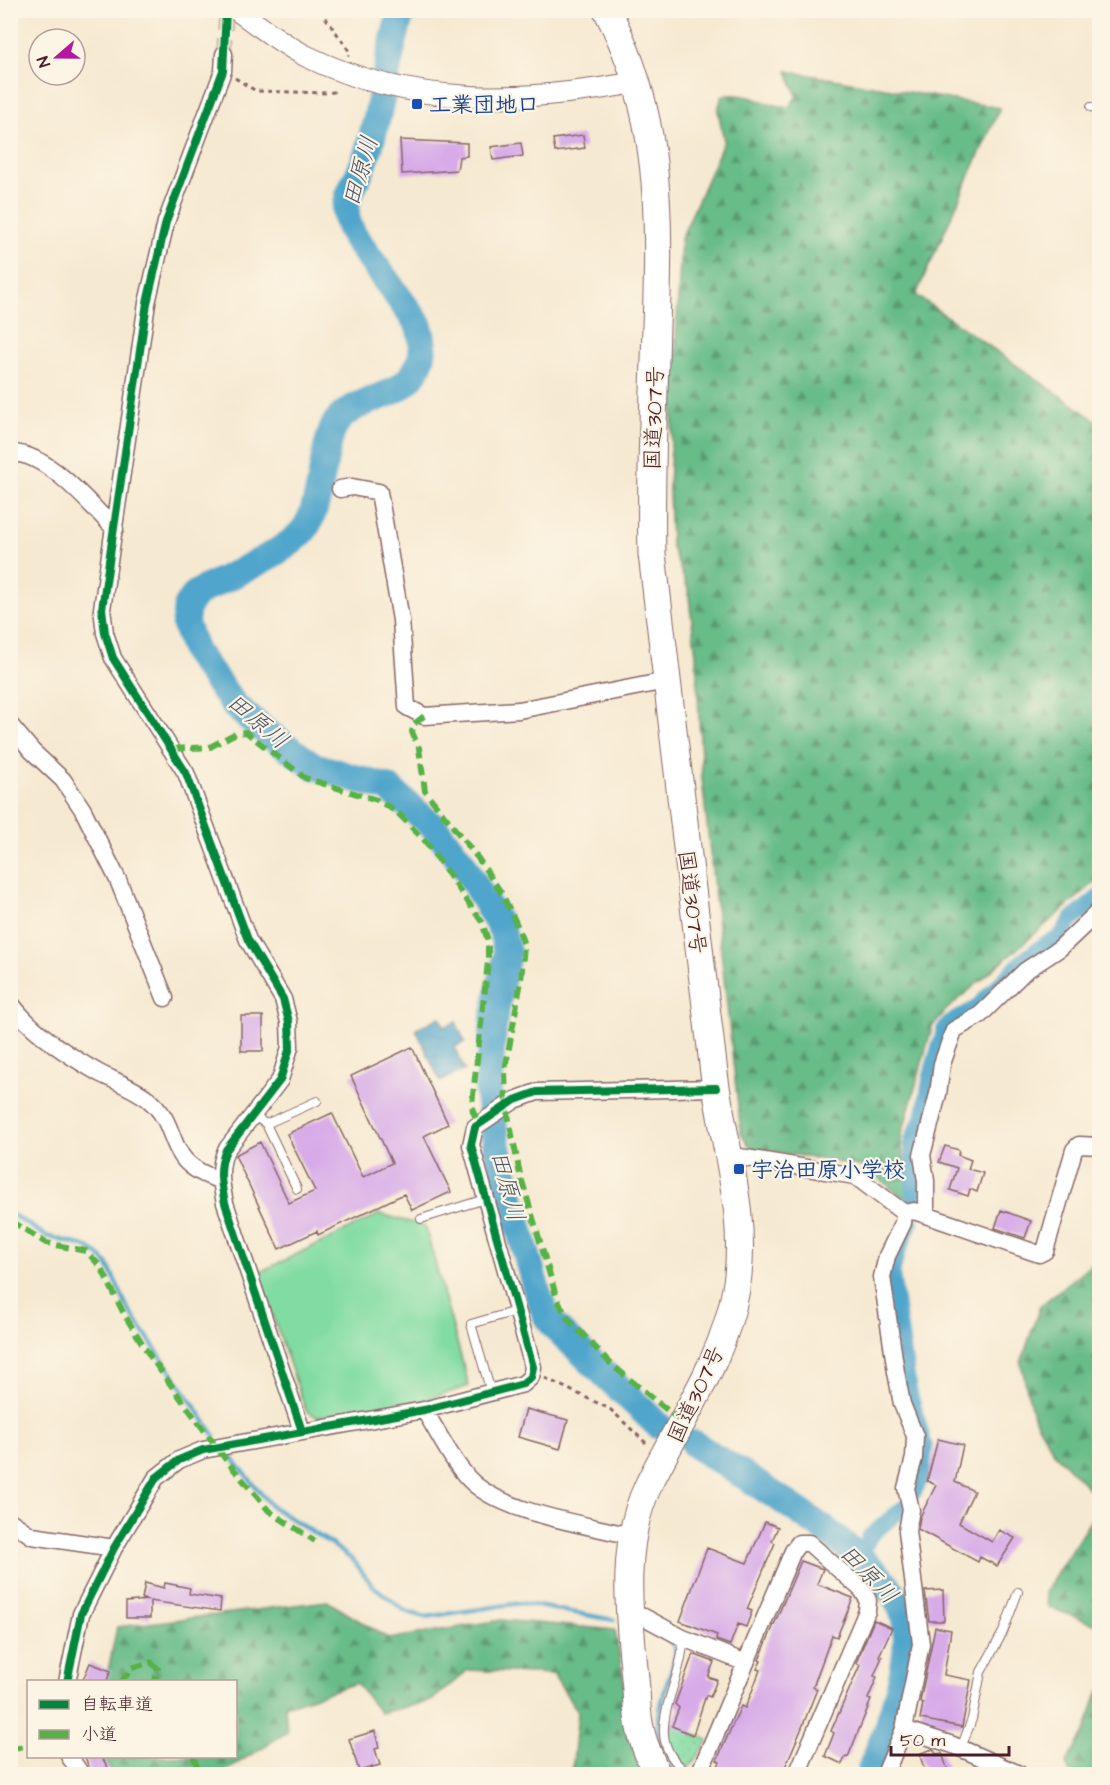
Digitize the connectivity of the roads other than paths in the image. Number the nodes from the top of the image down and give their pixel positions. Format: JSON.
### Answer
{"nodes":[{"id":1,"x":237,"y":10,"type":"edge"},
{"id":2,"x":607,"y":10,"type":"edge"},
{"id":3,"x":224,"y":62,"type":"tunnel mouth"},
{"id":4,"x":638,"y":82,"type":"junction"},
{"id":5,"x":10,"y":453,"type":"edge"},
{"id":6,"x":340,"y":489,"type":"dead end"},
{"id":7,"x":115,"y":530,"type":"junction"},
{"id":8,"x":666,"y":681,"type":"junction"},
{"id":9,"x":10,"y":725,"type":"edge"},
{"id":10,"x":1100,"y":910,"type":"edge"},
{"id":11,"x":165,"y":998,"type":"dead end"},
{"id":12,"x":10,"y":1002,"type":"edge"},
{"id":13,"x":716,"y":1088,"type":"junction"},
{"id":14,"x":317,"y":1101,"type":"dead end"},
{"id":15,"x":260,"y":1120,"type":"junction"},
{"id":16,"x":1100,"y":1146,"type":"edge"},
{"id":17,"x":728,"y":1155,"type":"junction"},
{"id":18,"x":220,"y":1180,"type":"junction"},
{"id":19,"x":297,"y":1189,"type":"dead end"},
{"id":20,"x":485,"y":1199,"type":"junction"},
{"id":21,"x":904,"y":1213,"type":"junction"},
{"id":22,"x":926,"y":1215,"type":"junction"},
{"id":23,"x":421,"y":1219,"type":"dead end"},
{"id":24,"x":516,"y":1311,"type":"junction"},
{"id":25,"x":491,"y":1392,"type":"junction"},
{"id":26,"x":424,"y":1410,"type":"junction"},
{"id":27,"x":302,"y":1431,"type":"junction"},
{"id":28,"x":11,"y":1524,"type":"edge"},
{"id":29,"x":631,"y":1536,"type":"junction"},
{"id":30,"x":114,"y":1548,"type":"junction"},
{"id":31,"x":1018,"y":1592,"type":"dead end"},
{"id":32,"x":629,"y":1615,"type":"junction"},
{"id":33,"x":683,"y":1638,"type":"junction"},
{"id":34,"x":746,"y":1663,"type":"junction"},
{"id":35,"x":67,"y":1680,"type":"edge"},
{"id":36,"x":904,"y":1729,"type":"junction"},
{"id":37,"x":961,"y":1748,"type":"junction"},
{"id":38,"x":70,"y":1758,"type":"edge"},
{"id":39,"x":81,"y":1774,"type":"edge"},
{"id":40,"x":657,"y":1774,"type":"edge"},
{"id":41,"x":690,"y":1774,"type":"edge"},
{"id":42,"x":699,"y":1774,"type":"edge"},
{"id":43,"x":797,"y":1774,"type":"edge"},
{"id":44,"x":885,"y":1774,"type":"edge"},
{"id":45,"x":1019,"y":1774,"type":"edge"}],
"edges":[{"from":1,"to":4,"type":"street"},
{"from":2,"to":4,"type":"highway","name":"国道307号"},
{"from":3,"to":7,"type":"street"},
{"from":4,"to":8,"type":"highway","name":"国道307号"},
{"from":5,"to":7,"type":"street"},
{"from":6,"to":8,"type":"street"},
{"from":7,"to":15,"type":"street"},
{"from":8,"to":13,"type":"highway","name":"国道307号"},
{"from":9,"to":11,"type":"street"},
{"from":10,"to":22,"type":"street"},
{"from":12,"to":18,"type":"street"},
{"from":13,"to":17,"type":"highway","name":"国道307号"},
{"from":13,"to":20,"type":"street"},
{"from":14,"to":15,"type":"lane"},
{"from":15,"to":18,"type":"street"},
{"from":15,"to":19,"type":"lane"},
{"from":16,"to":22,"type":"street"},
{"from":17,"to":21,"type":"street"},
{"from":17,"to":29,"type":"highway","name":"国道307号"},
{"from":18,"to":27,"type":"street"},
{"from":20,"to":23,"type":"lane"},
{"from":20,"to":24,"type":"street"},
{"from":21,"to":22,"type":"street"},
{"from":21,"to":36,"type":"street"},
{"from":24,"to":25,"type":"street"},
{"from":24,"to":25,"type":"lane"},
{"from":25,"to":26,"type":"street"},
{"from":26,"to":27,"type":"street"},
{"from":26,"to":29,"type":"street"},
{"from":27,"to":30,"type":"street"},
{"from":28,"to":30,"type":"street"},
{"from":29,"to":32,"type":"highway","name":"国道307号"},
{"from":30,"to":35,"type":"street"},
{"from":31,"to":37,"type":"lane"},
{"from":32,"to":33,"type":"street"},
{"from":32,"to":40,"type":"highway","name":"国道307号"},
{"from":33,"to":34,"type":"street"},
{"from":33,"to":41,"type":"lane"},
{"from":34,"to":42,"type":"street"},
{"from":34,"to":43,"type":"street"},
{"from":36,"to":37,"type":"street"},
{"from":36,"to":44,"type":"street"},
{"from":37,"to":45,"type":"street"},
{"from":38,"to":39,"type":"street"}]}
